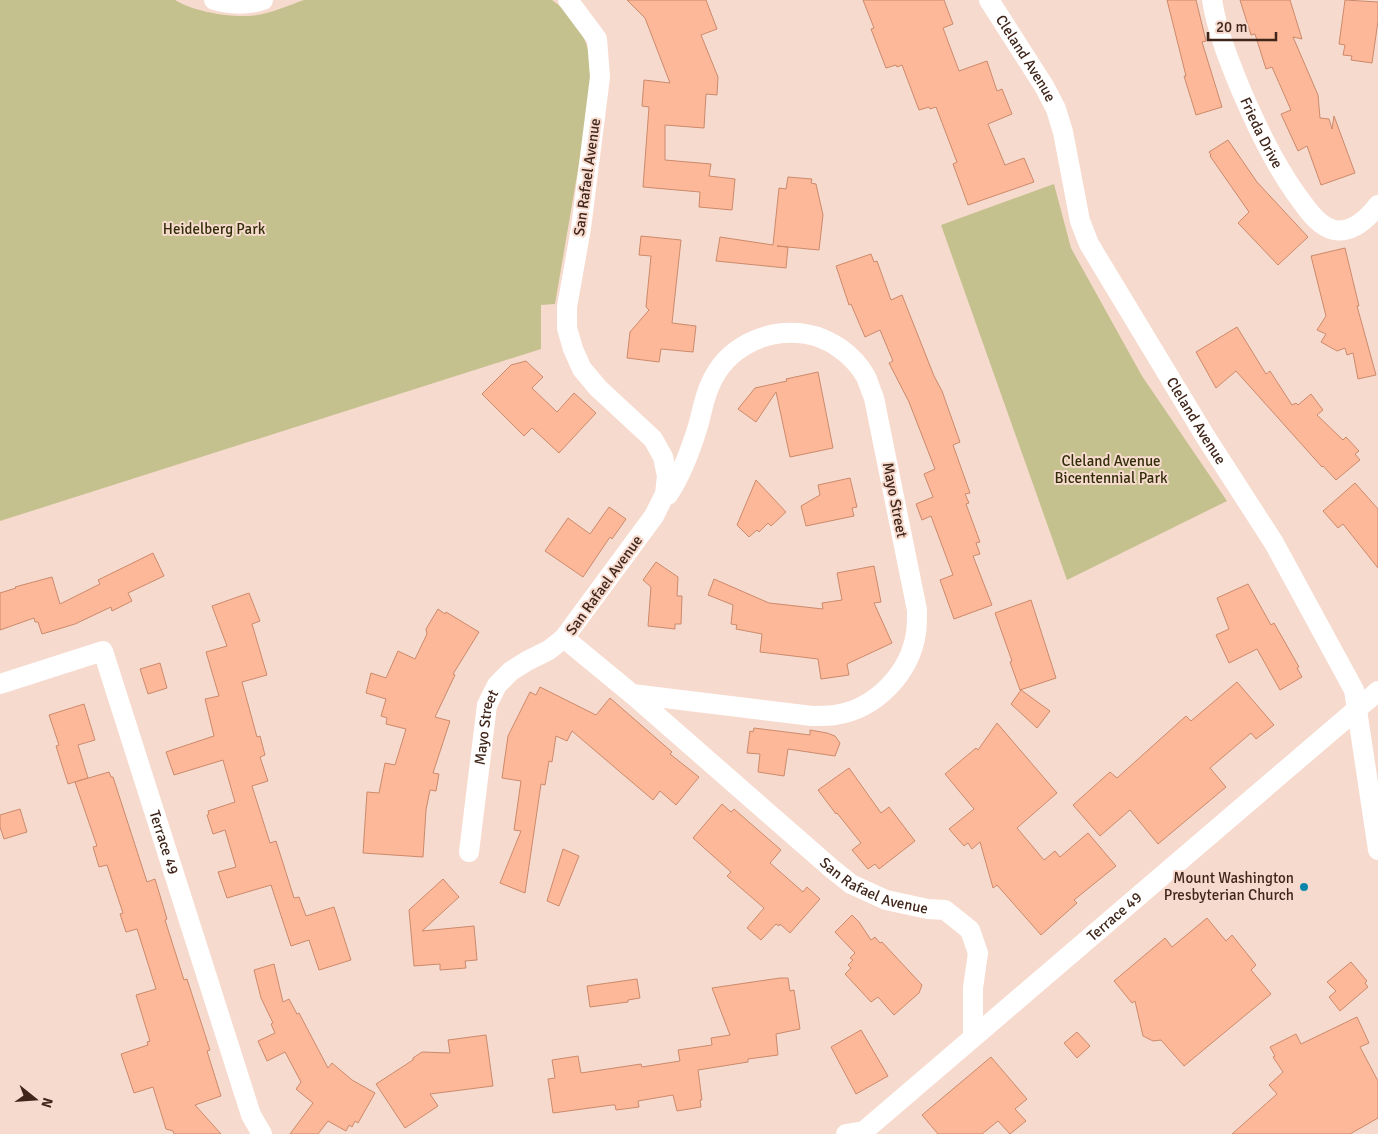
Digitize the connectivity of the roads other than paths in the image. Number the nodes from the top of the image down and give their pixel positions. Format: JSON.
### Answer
{"nodes":[{"id":1,"x":214,"y":0,"type":"edge"},
{"id":2,"x":263,"y":0,"type":"edge"},
{"id":3,"x":568,"y":0,"type":"edge"},
{"id":4,"x":989,"y":0,"type":"edge"},
{"id":5,"x":1212,"y":0,"type":"edge"},
{"id":6,"x":1378,"y":205,"type":"edge"},
{"id":7,"x":654,"y":516,"type":"junction"},
{"id":8,"x":564,"y":638,"type":"junction"},
{"id":9,"x":0,"y":684,"type":"edge"},
{"id":10,"x":1378,"y":691,"type":"edge"},
{"id":11,"x":632,"y":694,"type":"junction"},
{"id":12,"x":1357,"y":709,"type":"junction"},
{"id":13,"x":1378,"y":850,"type":"edge"},
{"id":14,"x":469,"y":852,"type":"dead end"},
{"id":15,"x":973,"y":1037,"type":"junction"},
{"id":16,"x":262,"y":1134,"type":"edge"},
{"id":17,"x":846,"y":1134,"type":"edge"}],
"edges":[{"from":1,"to":2,"type":"street"},
{"from":3,"to":7,"type":"street","name":"San Rafael Avenue"},
{"from":4,"to":12,"type":"street","name":"Cleland Avenue"},
{"from":5,"to":6,"type":"street","name":"Frieda Drive"},
{"from":7,"to":8,"type":"street","name":"San Rafael Avenue"},
{"from":7,"to":11,"type":"street","name":"Mayo Street"},
{"from":8,"to":11,"type":"street","name":"San Rafael Avenue"},
{"from":8,"to":14,"type":"street","name":"Mayo Street"},
{"from":9,"to":16,"type":"street","name":"Terrace 49"},
{"from":10,"to":12,"type":"street","name":"Terrace 49"},
{"from":11,"to":15,"type":"street","name":"San Rafael Avenue"},
{"from":12,"to":13,"type":"street","name":"Cleland Avenue"},
{"from":12,"to":15,"type":"street","name":"Terrace 49"},
{"from":15,"to":17,"type":"street","name":"Terrace 49"}]}
